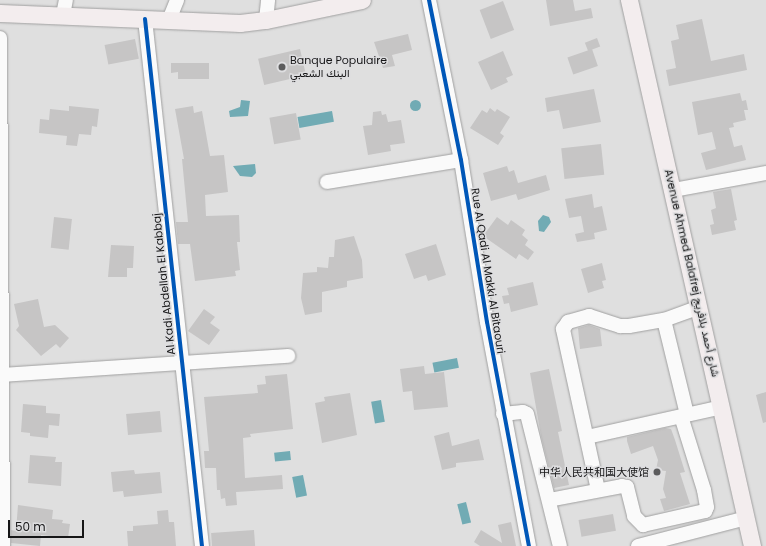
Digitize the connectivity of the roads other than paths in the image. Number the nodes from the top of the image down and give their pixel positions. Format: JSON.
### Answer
{"nodes":[{"id":1,"x":177,"y":0,"type":"edge"},
{"id":2,"x":268,"y":0,"type":"edge"},
{"id":3,"x":362,"y":0,"type":"edge"},
{"id":4,"x":429,"y":0,"type":"edge"},
{"id":5,"x":629,"y":0,"type":"edge"},
{"id":6,"x":64,"y":8,"type":"edge"},
{"id":7,"x":0,"y":12,"type":"edge"},
{"id":8,"x":145,"y":19,"type":"junction"},
{"id":9,"x":168,"y":20,"type":"junction"},
{"id":10,"x":266,"y":20,"type":"junction"},
{"id":11,"x":0,"y":38,"type":"edge"},
{"id":12,"x":461,"y":160,"type":"junction"},
{"id":13,"x":766,"y":173,"type":"edge"},
{"id":14,"x":327,"y":182,"type":"dead end"},
{"id":15,"x":673,"y":190,"type":"junction"},
{"id":16,"x":699,"y":307,"type":"junction"},
{"id":17,"x":664,"y":320,"type":"junction"},
{"id":18,"x":288,"y":356,"type":"dead end"},
{"id":19,"x":181,"y":364,"type":"junction"},
{"id":20,"x":2,"y":375,"type":"edge"},
{"id":21,"x":722,"y":407,"type":"junction"},
{"id":22,"x":503,"y":414,"type":"junction"},
{"id":23,"x":684,"y":415,"type":"junction"},
{"id":24,"x":587,"y":437,"type":"junction"},
{"id":25,"x":598,"y":490,"type":"junction"},
{"id":26,"x":549,"y":500,"type":"junction"},
{"id":27,"x":746,"y":518,"type":"junction"},
{"id":28,"x":3,"y":546,"type":"edge"},
{"id":29,"x":202,"y":546,"type":"edge"},
{"id":30,"x":529,"y":546,"type":"edge"},
{"id":31,"x":560,"y":546,"type":"edge"},
{"id":32,"x":638,"y":546,"type":"edge"},
{"id":33,"x":752,"y":546,"type":"edge"}],
"edges":[{"from":1,"to":9,"type":"street"},
{"from":2,"to":10,"type":"street"},
{"from":3,"to":10,"type":"main road"},
{"from":4,"to":12,"type":"street","name":"Rue Al Qadi Al Makki Al Bitaouri"},
{"from":5,"to":15,"type":"main road","name":"Avenue Ahmed Balafrej شارع أحمد بلافريج"},
{"from":6,"to":7,"type":"main road"},
{"from":6,"to":8,"type":"main road"},
{"from":8,"to":9,"type":"main road"},
{"from":8,"to":19,"type":"street","name":"Al Kadi Abdellah El Kabbaj"},
{"from":9,"to":10,"type":"main road"},
{"from":11,"to":20,"type":"street"},
{"from":12,"to":14,"type":"street"},
{"from":12,"to":22,"type":"street","name":"Rue Al Qadi Al Makki Al Bitaouri"},
{"from":13,"to":15,"type":"street"},
{"from":15,"to":16,"type":"main road","name":"Avenue Ahmed Balafrej شارع أحمد بلافريج"},
{"from":16,"to":17,"type":"street"},
{"from":16,"to":21,"type":"main road","name":"Avenue Ahmed Balafrej شارع أحمد بلافريج"},
{"from":17,"to":23,"type":"street"},
{"from":17,"to":24,"type":"street"},
{"from":18,"to":19,"type":"street"},
{"from":19,"to":20,"type":"street"},
{"from":19,"to":29,"type":"street","name":"Al Kadi Abdellah El Kabbaj"},
{"from":20,"to":28,"type":"street"},
{"from":21,"to":23,"type":"street"},
{"from":21,"to":27,"type":"main road","name":"Avenue Ahmed Balafrej شارع أحمد بلافريج"},
{"from":22,"to":26,"type":"street"},
{"from":22,"to":30,"type":"street","name":"Rue Al Qadi Al Makki Al Bitaouri"},
{"from":23,"to":24,"type":"street"},
{"from":23,"to":25,"type":"street"},
{"from":24,"to":25,"type":"street"},
{"from":25,"to":26,"type":"street"},
{"from":26,"to":31,"type":"street"},
{"from":27,"to":32,"type":"street"},
{"from":27,"to":33,"type":"main road","name":"Avenue Ahmed Balafrej شارع أحمد بلافريج"}]}
